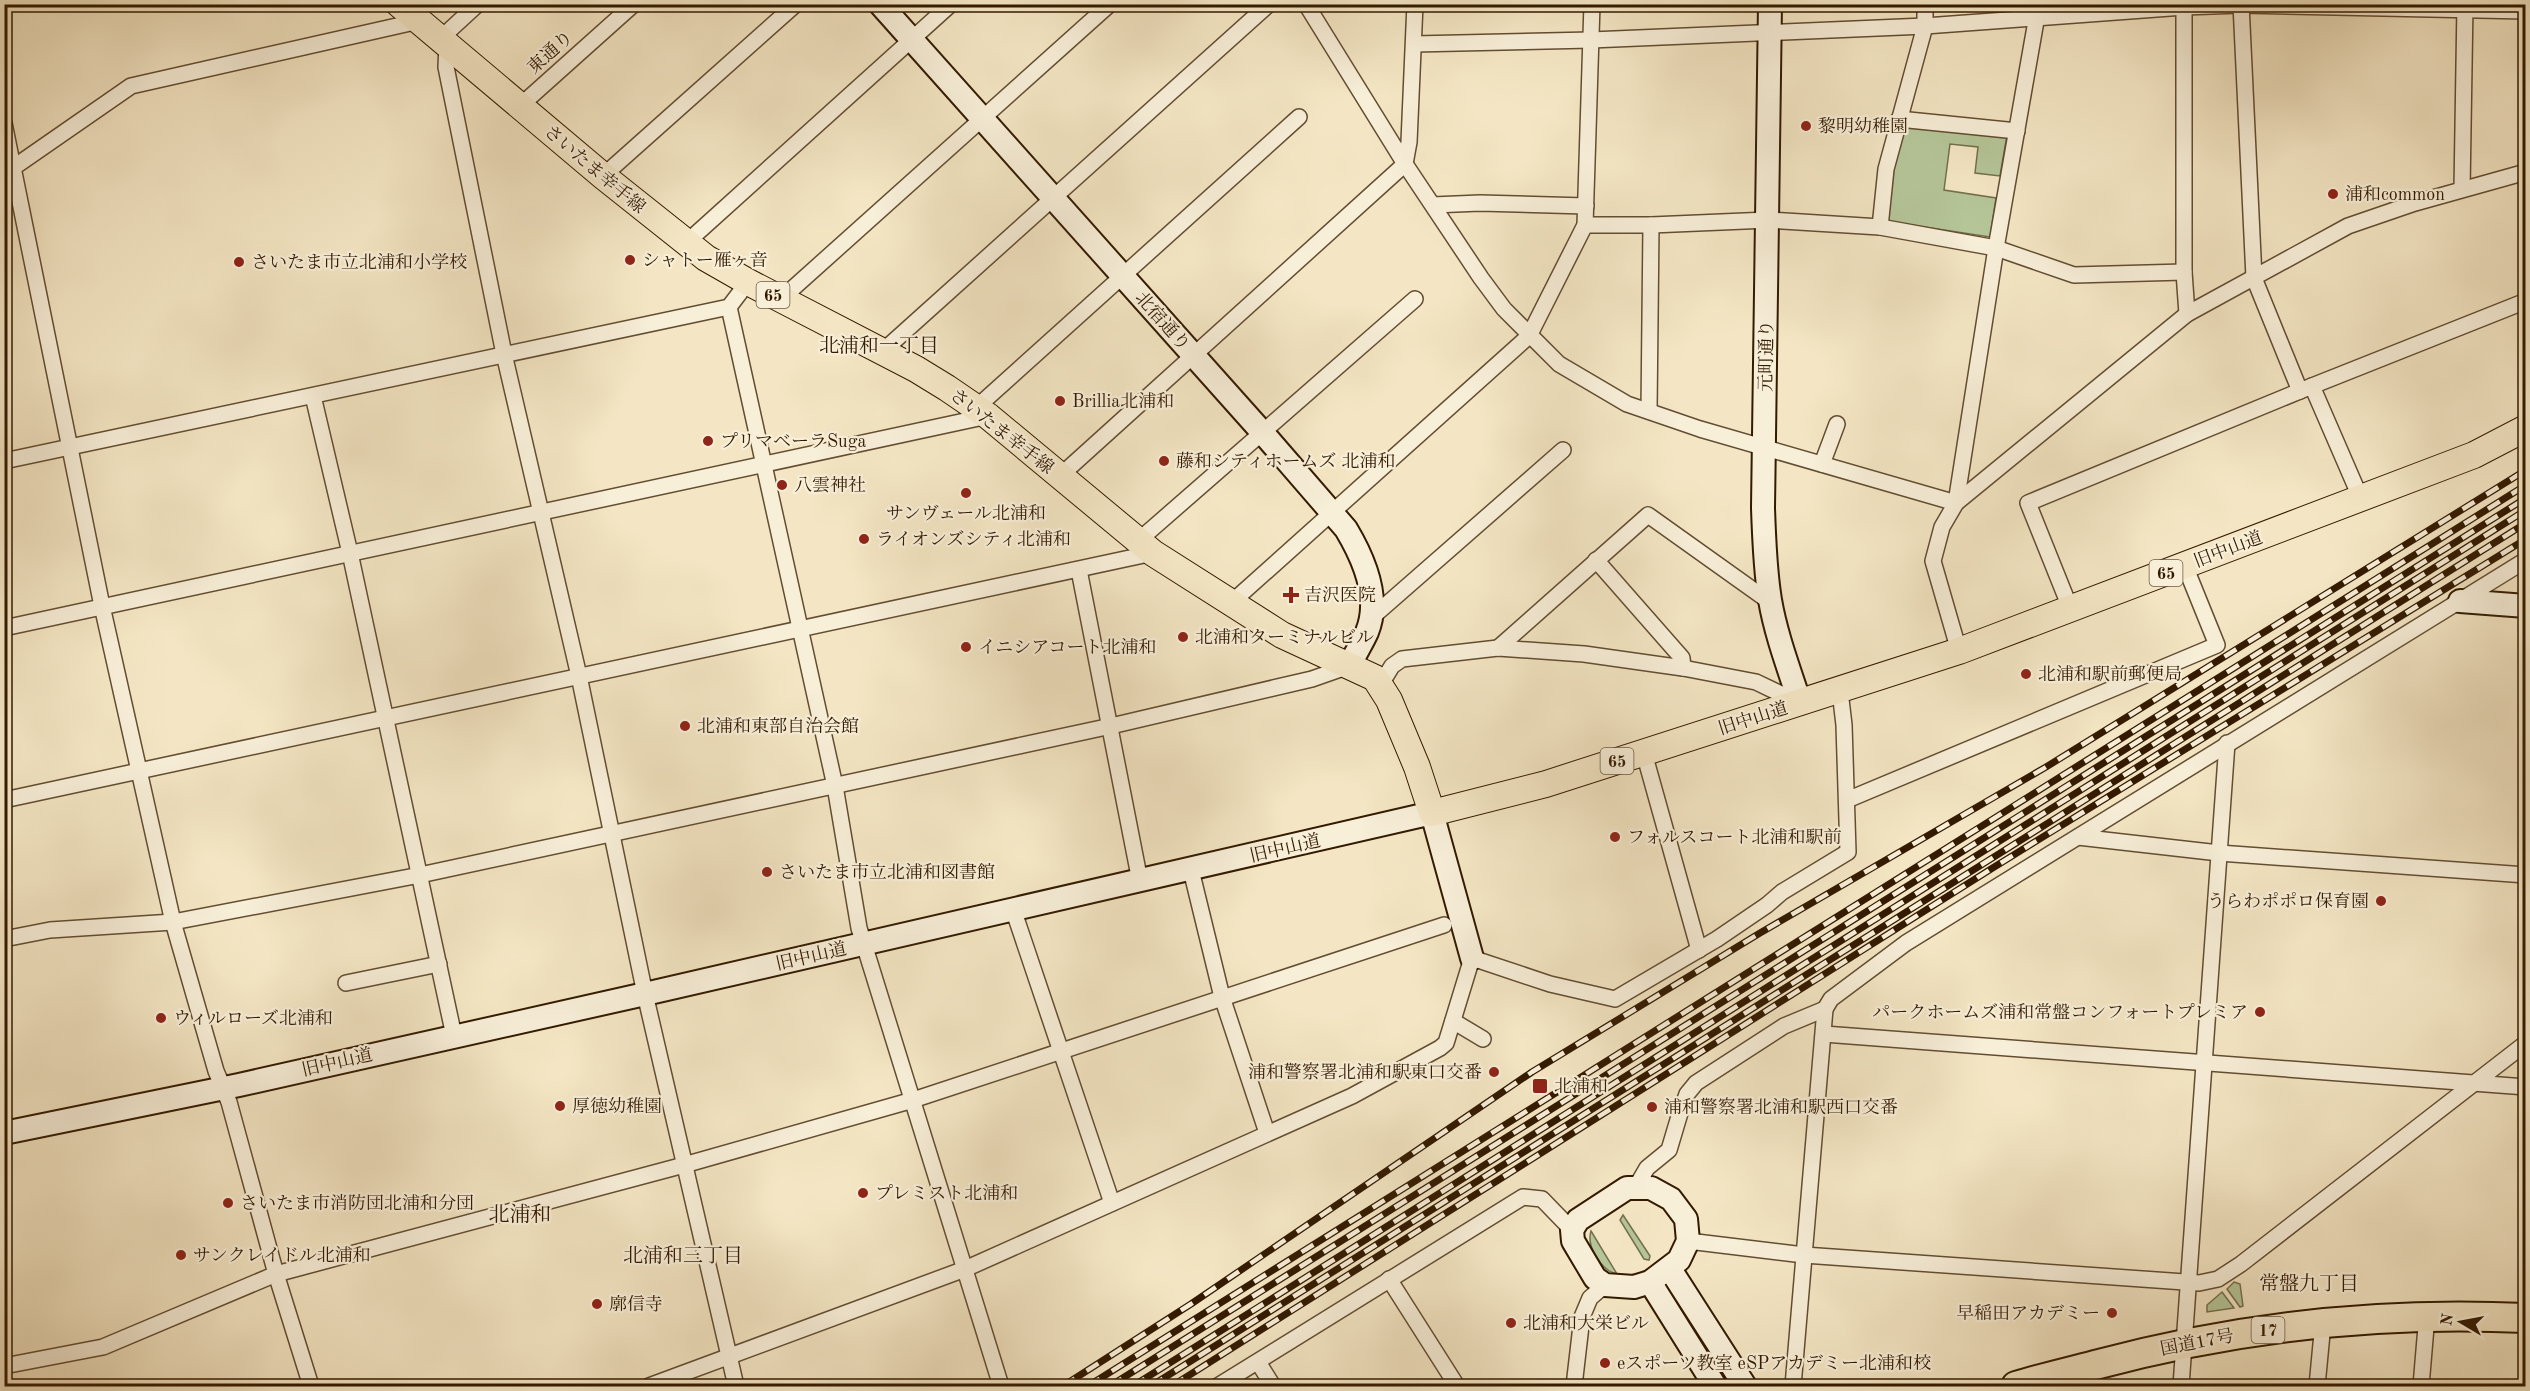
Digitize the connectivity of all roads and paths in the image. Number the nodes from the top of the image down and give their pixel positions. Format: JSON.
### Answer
{"nodes":[{"id":1,"x":399,"y":4,"type":"edge"},
{"id":2,"x":478,"y":4,"type":"edge"},
{"id":3,"x":634,"y":4,"type":"edge"},
{"id":4,"x":796,"y":4,"type":"edge"},
{"id":5,"x":880,"y":4,"type":"edge"},
{"id":6,"x":951,"y":4,"type":"edge"},
{"id":7,"x":1110,"y":4,"type":"edge"},
{"id":8,"x":1269,"y":4,"type":"edge"},
{"id":9,"x":1306,"y":4,"type":"edge"},
{"id":10,"x":1415,"y":4,"type":"edge"},
{"id":11,"x":1592,"y":4,"type":"edge"},
{"id":12,"x":1770,"y":4,"type":"edge"},
{"id":13,"x":1925,"y":4,"type":"edge"},
{"id":14,"x":2241,"y":5,"type":"edge"},
{"id":15,"x":2184,"y":7,"type":"junction"},
{"id":16,"x":2465,"y":7,"type":"edge"},
{"id":17,"x":2526,"y":11,"type":"edge"},
{"id":18,"x":2038,"y":12,"type":"edge"},
{"id":19,"x":419,"y":21,"type":"junction"},
{"id":20,"x":1925,"y":26,"type":"junction"},
{"id":21,"x":1770,"y":33,"type":"junction"},
{"id":22,"x":911,"y":39,"type":"junction"},
{"id":23,"x":1591,"y":40,"type":"junction"},
{"id":24,"x":443,"y":41,"type":"junction"},
{"id":25,"x":1414,"y":44,"type":"junction"},
{"id":26,"x":520,"y":106,"type":"junction"},
{"id":27,"x":1299,"y":117,"type":"dead end"},
{"id":28,"x":982,"y":119,"type":"junction"},
{"id":29,"x":1899,"y":119,"type":"junction"},
{"id":30,"x":4,"y":123,"type":"edge"},
{"id":31,"x":2017,"y":131,"type":"junction"},
{"id":32,"x":1405,"y":164,"type":"junction"},
{"id":33,"x":9,"y":171,"type":"edge"},
{"id":34,"x":2526,"y":172,"type":"edge"},
{"id":35,"x":603,"y":176,"type":"junction"},
{"id":36,"x":2462,"y":189,"type":"junction"},
{"id":37,"x":1053,"y":198,"type":"junction"},
{"id":38,"x":1432,"y":205,"type":"junction"},
{"id":39,"x":1586,"y":206,"type":"junction"},
{"id":40,"x":1768,"y":220,"type":"junction"},
{"id":41,"x":1585,"y":225,"type":"junction"},
{"id":42,"x":1651,"y":225,"type":"junction"},
{"id":43,"x":1880,"y":227,"type":"junction"},
{"id":44,"x":686,"y":243,"type":"junction"},
{"id":45,"x":1996,"y":248,"type":"junction"},
{"id":46,"x":2184,"y":272,"type":"junction"},
{"id":47,"x":1123,"y":276,"type":"junction"},
{"id":48,"x":2254,"y":278,"type":"junction"},
{"id":49,"x":748,"y":282,"type":"junction"},
{"id":50,"x":781,"y":299,"type":"junction"},
{"id":51,"x":1415,"y":299,"type":"dead end"},
{"id":52,"x":2526,"y":301,"type":"edge"},
{"id":53,"x":729,"y":307,"type":"junction"},
{"id":54,"x":2187,"y":314,"type":"junction"},
{"id":55,"x":1529,"y":336,"type":"junction"},
{"id":56,"x":883,"y":351,"type":"junction"},
{"id":57,"x":504,"y":354,"type":"junction"},
{"id":58,"x":1193,"y":354,"type":"junction"},
{"id":59,"x":2306,"y":388,"type":"junction"},
{"id":60,"x":313,"y":396,"type":"junction"},
{"id":61,"x":1649,"y":411,"type":"junction"},
{"id":62,"x":982,"y":412,"type":"junction"},
{"id":63,"x":1837,"y":424,"type":"dead end"},
{"id":64,"x":2526,"y":428,"type":"edge"},
{"id":65,"x":1262,"y":432,"type":"junction"},
{"id":66,"x":70,"y":447,"type":"junction"},
{"id":67,"x":1764,"y":448,"type":"junction"},
{"id":68,"x":1563,"y":450,"type":"dead end"},
{"id":69,"x":4,"y":461,"type":"edge"},
{"id":70,"x":1822,"y":464,"type":"junction"},
{"id":71,"x":765,"y":465,"type":"junction"},
{"id":72,"x":1060,"y":476,"type":"junction"},
{"id":73,"x":2361,"y":499,"type":"junction"},
{"id":74,"x":1956,"y":503,"type":"junction"},
{"id":75,"x":541,"y":512,"type":"junction"},
{"id":76,"x":1333,"y":512,"type":"junction"},
{"id":77,"x":1145,"y":547,"type":"junction"},
{"id":78,"x":350,"y":553,"type":"junction"},
{"id":79,"x":1596,"y":560,"type":"junction"},
{"id":80,"x":2526,"y":560,"type":"edge"},
{"id":81,"x":2186,"y":566,"type":"junction"},
{"id":82,"x":1079,"y":570,"type":"junction"},
{"id":83,"x":2460,"y":601,"type":"junction"},
{"id":84,"x":1770,"y":602,"type":"junction"},
{"id":85,"x":1231,"y":603,"type":"junction"},
{"id":86,"x":102,"y":606,"type":"junction"},
{"id":87,"x":2526,"y":606,"type":"edge"},
{"id":88,"x":2071,"y":610,"type":"junction"},
{"id":89,"x":1370,"y":619,"type":"junction"},
{"id":90,"x":4,"y":628,"type":"edge"},
{"id":91,"x":802,"y":629,"type":"junction"},
{"id":92,"x":1498,"y":648,"type":"junction"},
{"id":93,"x":1959,"y":651,"type":"junction"},
{"id":94,"x":1350,"y":665,"type":"junction"},
{"id":95,"x":1683,"y":668,"type":"junction"},
{"id":96,"x":579,"y":676,"type":"junction"},
{"id":97,"x":1381,"y":684,"type":"junction"},
{"id":98,"x":1840,"y":691,"type":"junction"},
{"id":99,"x":1800,"y":703,"type":"junction"},
{"id":100,"x":386,"y":718,"type":"junction"},
{"id":101,"x":1111,"y":726,"type":"junction"},
{"id":102,"x":2227,"y":743,"type":"junction"},
{"id":103,"x":1644,"y":753,"type":"junction"},
{"id":104,"x":139,"y":770,"type":"junction"},
{"id":105,"x":835,"y":786,"type":"junction"},
{"id":106,"x":4,"y":800,"type":"edge"},
{"id":107,"x":1847,"y":800,"type":"junction"},
{"id":108,"x":1432,"y":813,"type":"junction"},
{"id":109,"x":612,"y":835,"type":"junction"},
{"id":110,"x":2078,"y":837,"type":"junction"},
{"id":111,"x":2219,"y":853,"type":"junction"},
{"id":112,"x":1191,"y":870,"type":"junction"},
{"id":113,"x":420,"y":875,"type":"junction"},
{"id":114,"x":2526,"y":875,"type":"edge"},
{"id":115,"x":1140,"y":881,"type":"junction"},
{"id":116,"x":1013,"y":909,"type":"junction"},
{"id":117,"x":173,"y":922,"type":"junction"},
{"id":118,"x":1444,"y":925,"type":"dead end"},
{"id":119,"x":4,"y":939,"type":"edge"},
{"id":120,"x":864,"y":944,"type":"junction"},
{"id":121,"x":1699,"y":950,"type":"junction"},
{"id":122,"x":1472,"y":958,"type":"junction"},
{"id":123,"x":439,"y":964,"type":"junction"},
{"id":124,"x":346,"y":983,"type":"dead end"},
{"id":125,"x":645,"y":994,"type":"junction"},
{"id":126,"x":1222,"y":998,"type":"junction"},
{"id":127,"x":1825,"y":1009,"type":"junction"},
{"id":128,"x":1453,"y":1021,"type":"junction"},
{"id":129,"x":1824,"y":1034,"type":"junction"},
{"id":130,"x":454,"y":1036,"type":"junction"},
{"id":131,"x":1483,"y":1039,"type":"dead end"},
{"id":132,"x":2526,"y":1043,"type":"edge"},
{"id":133,"x":1061,"y":1052,"type":"junction"},
{"id":134,"x":2204,"y":1063,"type":"junction"},
{"id":135,"x":2475,"y":1083,"type":"junction"},
{"id":136,"x":2526,"y":1087,"type":"edge"},
{"id":137,"x":224,"y":1088,"type":"junction"},
{"id":138,"x":913,"y":1100,"type":"junction"},
{"id":139,"x":4,"y":1133,"type":"edge"},
{"id":140,"x":1267,"y":1133,"type":"junction"},
{"id":141,"x":684,"y":1165,"type":"junction"},
{"id":142,"x":1636,"y":1187,"type":"junction"},
{"id":143,"x":1112,"y":1203,"type":"junction"},
{"id":144,"x":1572,"y":1230,"type":"junction"},
{"id":145,"x":1688,"y":1241,"type":"junction"},
{"id":146,"x":1804,"y":1255,"type":"junction"},
{"id":147,"x":964,"y":1269,"type":"junction"},
{"id":148,"x":1670,"y":1269,"type":"junction"},
{"id":149,"x":276,"y":1274,"type":"junction"},
{"id":150,"x":1389,"y":1279,"type":"junction"},
{"id":151,"x":1650,"y":1282,"type":"junction"},
{"id":152,"x":2189,"y":1282,"type":"junction"},
{"id":153,"x":1605,"y":1285,"type":"junction"},
{"id":154,"x":2427,"y":1315,"type":"junction"},
{"id":155,"x":2526,"y":1318,"type":"edge"},
{"id":156,"x":2323,"y":1323,"type":"junction"},
{"id":157,"x":2185,"y":1343,"type":"junction"},
{"id":158,"x":729,"y":1356,"type":"junction"},
{"id":159,"x":1258,"y":1362,"type":"junction"},
{"id":160,"x":4,"y":1366,"type":"edge"},
{"id":161,"x":311,"y":1386,"type":"edge"},
{"id":162,"x":649,"y":1386,"type":"edge"},
{"id":163,"x":736,"y":1386,"type":"edge"},
{"id":164,"x":1001,"y":1386,"type":"edge"},
{"id":165,"x":1218,"y":1386,"type":"edge"},
{"id":166,"x":1273,"y":1386,"type":"edge"},
{"id":167,"x":1457,"y":1386,"type":"edge"},
{"id":168,"x":1574,"y":1386,"type":"edge"},
{"id":169,"x":1715,"y":1386,"type":"edge"},
{"id":170,"x":1745,"y":1386,"type":"edge"},
{"id":171,"x":1793,"y":1386,"type":"edge"},
{"id":172,"x":2016,"y":1386,"type":"edge"},
{"id":173,"x":2181,"y":1386,"type":"edge"},
{"id":174,"x":2317,"y":1386,"type":"edge"},
{"id":175,"x":2421,"y":1386,"type":"edge"}],
"edges":[{"from":1,"to":19,"type":"main road","name":"さいたま幸手線","number":"65"},
{"from":2,"to":24,"type":"street"},
{"from":3,"to":26,"type":"street","name":"東通り"},
{"from":4,"to":35,"type":"street"},
{"from":5,"to":22,"type":"street","name":"北宿通り"},
{"from":6,"to":22,"type":"street"},
{"from":7,"to":28,"type":"street"},
{"from":8,"to":37,"type":"street"},
{"from":9,"to":32,"type":"street"},
{"from":10,"to":25,"type":"street"},
{"from":11,"to":23,"type":"street"},
{"from":12,"to":21,"type":"street","name":"元町通り"},
{"from":13,"to":20,"type":"street"},
{"from":14,"to":15,"type":"street"},
{"from":14,"to":16,"type":"street"},
{"from":14,"to":48,"type":"street"},
{"from":15,"to":18,"type":"street"},
{"from":15,"to":46,"type":"street"},
{"from":16,"to":17,"type":"street"},
{"from":16,"to":36,"type":"street"},
{"from":18,"to":20,"type":"street"},
{"from":18,"to":31,"type":"street"},
{"from":19,"to":24,"type":"main road","name":"さいたま幸手線","number":"65"},
{"from":19,"to":33,"type":"street"},
{"from":20,"to":21,"type":"street"},
{"from":20,"to":29,"type":"street"},
{"from":21,"to":23,"type":"street"},
{"from":21,"to":40,"type":"street","name":"元町通り"},
{"from":22,"to":28,"type":"street","name":"北宿通り"},
{"from":22,"to":44,"type":"street"},
{"from":23,"to":25,"type":"street"},
{"from":23,"to":39,"type":"street"},
{"from":24,"to":26,"type":"main road","name":"さいたま幸手線","number":"65"},
{"from":24,"to":57,"type":"street"},
{"from":25,"to":32,"type":"street"},
{"from":26,"to":35,"type":"main road","name":"さいたま幸手線","number":"65"},
{"from":27,"to":47,"type":"street"},
{"from":28,"to":37,"type":"street","name":"北宿通り"},
{"from":28,"to":50,"type":"street"},
{"from":29,"to":31,"type":"street"},
{"from":29,"to":43,"type":"street"},
{"from":30,"to":33,"type":"street"},
{"from":31,"to":45,"type":"street"},
{"from":32,"to":38,"type":"street"},
{"from":32,"to":58,"type":"street"},
{"from":33,"to":66,"type":"street"},
{"from":34,"to":36,"type":"street"},
{"from":35,"to":44,"type":"main road","name":"さいたま幸手線","number":"65"},
{"from":36,"to":48,"type":"street"},
{"from":37,"to":47,"type":"street","name":"北宿通り"},
{"from":37,"to":56,"type":"street"},
{"from":38,"to":39,"type":"street"},
{"from":38,"to":55,"type":"street"},
{"from":39,"to":41,"type":"street"},
{"from":40,"to":42,"type":"street"},
{"from":40,"to":43,"type":"street"},
{"from":40,"to":67,"type":"street","name":"元町通り"},
{"from":41,"to":42,"type":"street"},
{"from":41,"to":55,"type":"street"},
{"from":42,"to":61,"type":"street"},
{"from":43,"to":45,"type":"street"},
{"from":44,"to":49,"type":"main road","name":"さいたま幸手線","number":"65"},
{"from":45,"to":46,"type":"street"},
{"from":45,"to":74,"type":"street"},
{"from":46,"to":54,"type":"street"},
{"from":47,"to":58,"type":"street","name":"北宿通り"},
{"from":47,"to":62,"type":"street"},
{"from":48,"to":54,"type":"street"},
{"from":48,"to":59,"type":"street"},
{"from":49,"to":50,"type":"main road","name":"さいたま幸手線","number":"65"},
{"from":49,"to":53,"type":"street"},
{"from":50,"to":56,"type":"main road","name":"さいたま幸手線","number":"65"},
{"from":51,"to":65,"type":"street"},
{"from":52,"to":59,"type":"street"},
{"from":53,"to":57,"type":"street"},
{"from":53,"to":71,"type":"street"},
{"from":54,"to":74,"type":"street"},
{"from":55,"to":61,"type":"street"},
{"from":55,"to":76,"type":"street"},
{"from":56,"to":62,"type":"main road","name":"さいたま幸手線","number":"65"},
{"from":57,"to":60,"type":"street"},
{"from":57,"to":75,"type":"street"},
{"from":58,"to":65,"type":"street","name":"北宿通り"},
{"from":58,"to":72,"type":"street"},
{"from":59,"to":73,"type":"street"},
{"from":59,"to":88,"type":"street"},
{"from":60,"to":66,"type":"street"},
{"from":60,"to":78,"type":"street"},
{"from":61,"to":67,"type":"street"},
{"from":62,"to":71,"type":"street"},
{"from":62,"to":72,"type":"main road","name":"さいたま幸手線","number":"65"},
{"from":63,"to":70,"type":"street"},
{"from":64,"to":73,"type":"main road","name":"旧中山道","number":"65"},
{"from":65,"to":76,"type":"street","name":"北宿通り"},
{"from":65,"to":77,"type":"street"},
{"from":66,"to":69,"type":"street"},
{"from":66,"to":86,"type":"street"},
{"from":67,"to":70,"type":"street"},
{"from":67,"to":84,"type":"street","name":"元町通り"},
{"from":68,"to":89,"type":"street"},
{"from":70,"to":74,"type":"street"},
{"from":71,"to":75,"type":"street"},
{"from":71,"to":91,"type":"street"},
{"from":72,"to":77,"type":"main road","name":"さいたま幸手線","number":"65"},
{"from":73,"to":81,"type":"main road","name":"旧中山道","number":"65"},
{"from":74,"to":93,"type":"street"},
{"from":75,"to":78,"type":"street"},
{"from":75,"to":96,"type":"street"},
{"from":76,"to":85,"type":"street"},
{"from":76,"to":89,"type":"street","name":"北宿通り"},
{"from":77,"to":82,"type":"street"},
{"from":77,"to":85,"type":"main road","name":"さいたま幸手線","number":"65"},
{"from":78,"to":86,"type":"street"},
{"from":78,"to":100,"type":"street"},
{"from":79,"to":84,"type":"street"},
{"from":79,"to":92,"type":"street"},
{"from":79,"to":95,"type":"street"},
{"from":80,"to":83,"type":"street"},
{"from":81,"to":88,"type":"main road","name":"旧中山道","number":"65"},
{"from":81,"to":107,"type":"street"},
{"from":82,"to":91,"type":"street"},
{"from":82,"to":101,"type":"street"},
{"from":83,"to":87,"type":"street"},
{"from":83,"to":102,"type":"street"},
{"from":84,"to":99,"type":"street","name":"元町通り"},
{"from":85,"to":94,"type":"main road","name":"さいたま幸手線","number":"65"},
{"from":86,"to":90,"type":"street"},
{"from":86,"to":104,"type":"street"},
{"from":88,"to":93,"type":"main road","name":"旧中山道","number":"65"},
{"from":89,"to":94,"type":"street","name":"北宿通り"},
{"from":91,"to":96,"type":"street"},
{"from":91,"to":105,"type":"street"},
{"from":92,"to":95,"type":"street"},
{"from":92,"to":97,"type":"street"},
{"from":93,"to":98,"type":"main road","name":"旧中山道","number":"65"},
{"from":94,"to":97,"type":"main road","name":"さいたま幸手線","number":"65"},
{"from":94,"to":101,"type":"street"},
{"from":95,"to":99,"type":"street"},
{"from":96,"to":100,"type":"street"},
{"from":96,"to":109,"type":"street"},
{"from":97,"to":108,"type":"main road"},
{"from":98,"to":99,"type":"main road","name":"旧中山道","number":"65"},
{"from":98,"to":107,"type":"street"},
{"from":99,"to":103,"type":"main road","name":"旧中山道","number":"65"},
{"from":100,"to":104,"type":"street"},
{"from":100,"to":113,"type":"street"},
{"from":101,"to":105,"type":"street"},
{"from":101,"to":115,"type":"street"},
{"from":102,"to":110,"type":"street"},
{"from":102,"to":111,"type":"street"},
{"from":103,"to":108,"type":"main road","name":"旧中山道","number":"65"},
{"from":103,"to":121,"type":"street"},
{"from":104,"to":106,"type":"street"},
{"from":104,"to":117,"type":"street"},
{"from":105,"to":109,"type":"street"},
{"from":105,"to":120,"type":"street"},
{"from":107,"to":121,"type":"street"},
{"from":108,"to":112,"type":"street","name":"旧中山道"},
{"from":108,"to":122,"type":"street"},
{"from":109,"to":113,"type":"street"},
{"from":109,"to":125,"type":"street"},
{"from":110,"to":111,"type":"street"},
{"from":110,"to":127,"type":"street"},
{"from":111,"to":114,"type":"street"},
{"from":111,"to":134,"type":"street"},
{"from":112,"to":115,"type":"street","name":"旧中山道"},
{"from":112,"to":126,"type":"street"},
{"from":113,"to":117,"type":"street"},
{"from":113,"to":123,"type":"street"},
{"from":115,"to":116,"type":"street","name":"旧中山道"},
{"from":116,"to":120,"type":"street","name":"旧中山道"},
{"from":116,"to":133,"type":"street"},
{"from":117,"to":119,"type":"street"},
{"from":117,"to":137,"type":"street"},
{"from":118,"to":126,"type":"street"},
{"from":120,"to":125,"type":"street","name":"旧中山道"},
{"from":120,"to":138,"type":"street"},
{"from":121,"to":122,"type":"street"},
{"from":122,"to":128,"type":"street"},
{"from":123,"to":124,"type":"street"},
{"from":123,"to":130,"type":"street"},
{"from":125,"to":130,"type":"street","name":"旧中山道"},
{"from":125,"to":141,"type":"street"},
{"from":126,"to":133,"type":"street"},
{"from":126,"to":140,"type":"street"},
{"from":127,"to":129,"type":"street"},
{"from":127,"to":142,"type":"street"},
{"from":128,"to":131,"type":"street"},
{"from":128,"to":140,"type":"street"},
{"from":129,"to":134,"type":"street"},
{"from":129,"to":146,"type":"street"},
{"from":130,"to":137,"type":"street","name":"旧中山道"},
{"from":132,"to":135,"type":"street"},
{"from":133,"to":138,"type":"street"},
{"from":133,"to":143,"type":"street"},
{"from":134,"to":135,"type":"street"},
{"from":134,"to":152,"type":"street"},
{"from":135,"to":136,"type":"street"},
{"from":135,"to":152,"type":"street"},
{"from":137,"to":139,"type":"street","name":"旧中山道"},
{"from":137,"to":149,"type":"street"},
{"from":138,"to":141,"type":"street"},
{"from":138,"to":147,"type":"street"},
{"from":140,"to":143,"type":"street"},
{"from":141,"to":149,"type":"street"},
{"from":141,"to":158,"type":"street"},
{"from":142,"to":144,"type":"street"},
{"from":142,"to":145,"type":"street"},
{"from":143,"to":147,"type":"street"},
{"from":144,"to":150,"type":"street"},
{"from":144,"to":153,"type":"street"},
{"from":145,"to":146,"type":"street"},
{"from":145,"to":148,"type":"street"},
{"from":146,"to":152,"type":"street"},
{"from":146,"to":171,"type":"street"},
{"from":147,"to":158,"type":"street"},
{"from":147,"to":164,"type":"street"},
{"from":148,"to":151,"type":"street"},
{"from":148,"to":170,"type":"street"},
{"from":149,"to":160,"type":"street"},
{"from":149,"to":161,"type":"street"},
{"from":150,"to":159,"type":"street"},
{"from":150,"to":167,"type":"street"},
{"from":151,"to":153,"type":"street"},
{"from":151,"to":169,"type":"street"},
{"from":152,"to":157,"type":"street"},
{"from":153,"to":168,"type":"street"},
{"from":154,"to":155,"type":"highway","name":"国道17号","number":"17"},
{"from":154,"to":156,"type":"highway","name":"国道17号","number":"17"},
{"from":154,"to":175,"type":"street"},
{"from":156,"to":157,"type":"highway","name":"国道17号","number":"17"},
{"from":156,"to":174,"type":"street"},
{"from":157,"to":172,"type":"highway","name":"国道17号","number":"17"},
{"from":157,"to":173,"type":"street"},
{"from":158,"to":162,"type":"street"},
{"from":158,"to":163,"type":"street"},
{"from":159,"to":165,"type":"street"},
{"from":159,"to":166,"type":"street"}]}
